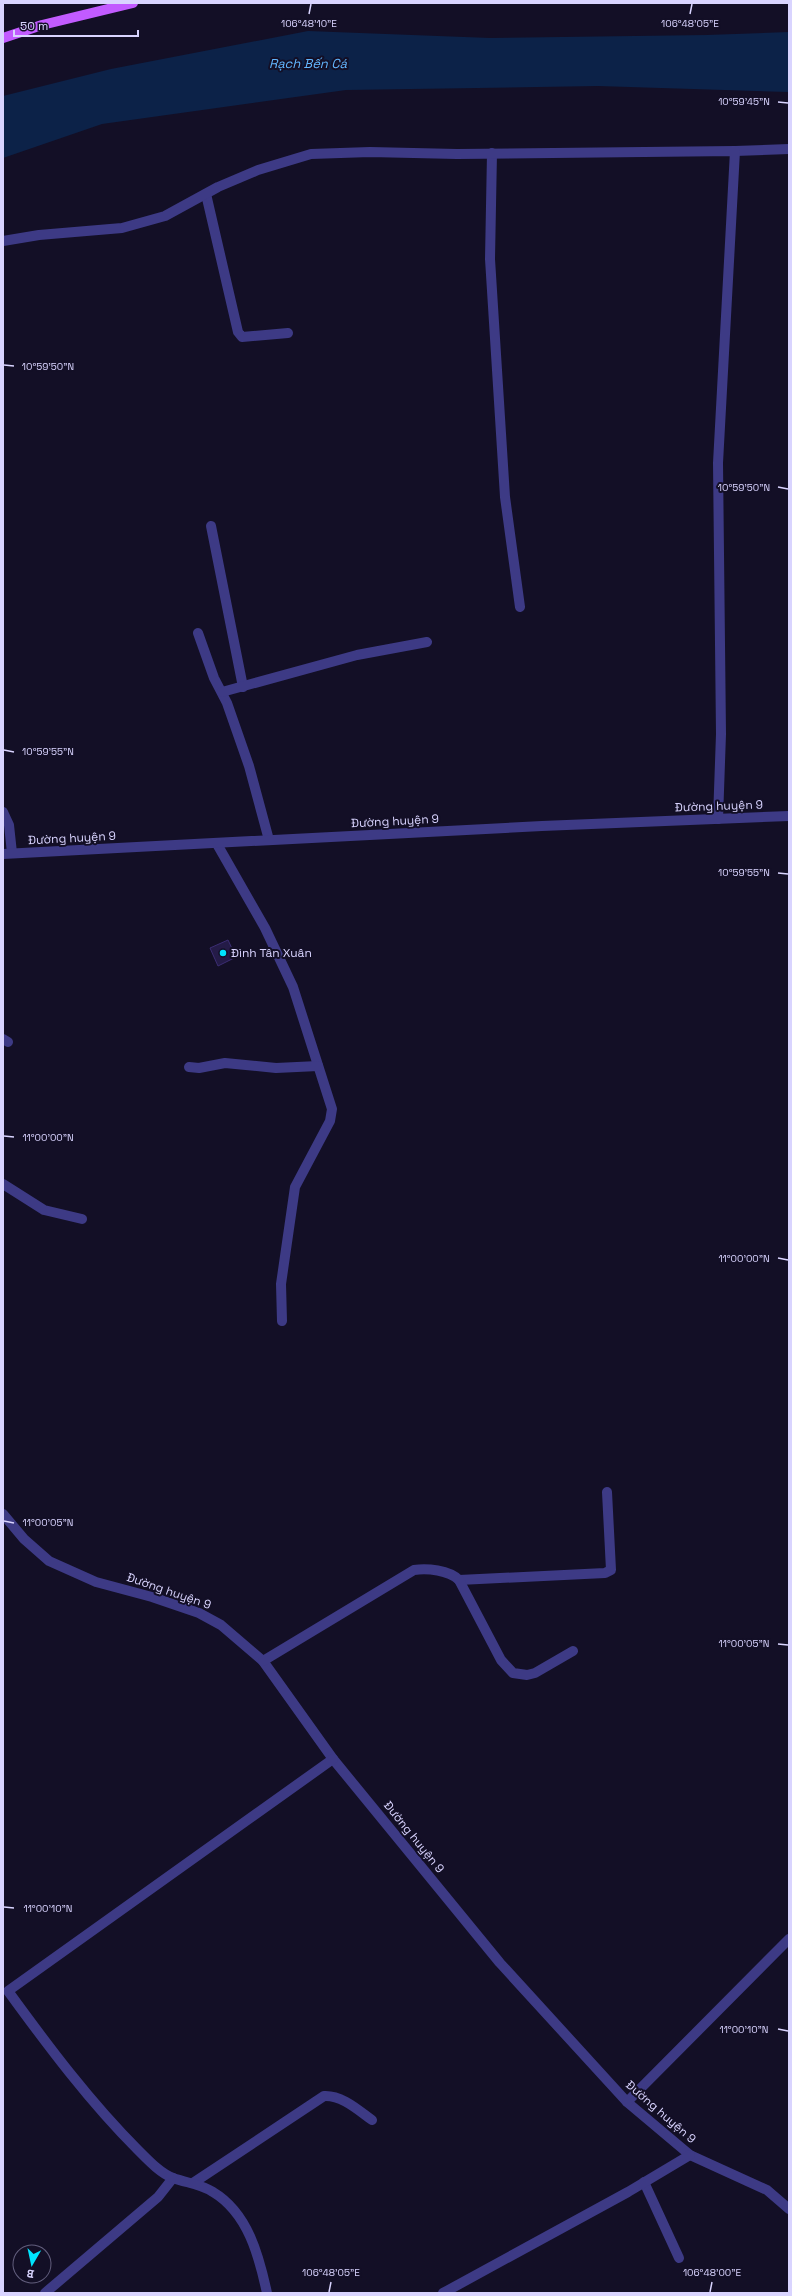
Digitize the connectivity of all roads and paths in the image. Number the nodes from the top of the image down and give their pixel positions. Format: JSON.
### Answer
{"nodes":[{"id":1,"x":133,"y":3,"type":"edge"},
{"id":2,"x":3,"y":38,"type":"edge"},
{"id":3,"x":789,"y":149,"type":"edge"},
{"id":4,"x":735,"y":151,"type":"junction"},
{"id":5,"x":492,"y":153,"type":"junction"},
{"id":6,"x":206,"y":194,"type":"junction"},
{"id":7,"x":3,"y":241,"type":"edge"},
{"id":8,"x":288,"y":333,"type":"dead end"},
{"id":9,"x":211,"y":526,"type":"dead end"},
{"id":10,"x":520,"y":607,"type":"dead end"},
{"id":11,"x":198,"y":633,"type":"dead end"},
{"id":12,"x":427,"y":642,"type":"dead end"},
{"id":13,"x":243,"y":687,"type":"junction"},
{"id":14,"x":222,"y":692,"type":"junction"},
{"id":15,"x":3,"y":812,"type":"edge"},
{"id":16,"x":789,"y":816,"type":"edge"},
{"id":17,"x":718,"y":819,"type":"junction"},
{"id":18,"x":269,"y":840,"type":"junction"},
{"id":19,"x":217,"y":844,"type":"junction"},
{"id":20,"x":8,"y":854,"type":"edge"},
{"id":21,"x":189,"y":1066,"type":"dead end"},
{"id":22,"x":318,"y":1066,"type":"junction"},
{"id":23,"x":3,"y":1184,"type":"edge"},
{"id":24,"x":82,"y":1219,"type":"dead end"},
{"id":25,"x":282,"y":1321,"type":"dead end"},
{"id":26,"x":607,"y":1492,"type":"dead end"},
{"id":27,"x":3,"y":1514,"type":"edge"},
{"id":28,"x":459,"y":1580,"type":"junction"},
{"id":29,"x":573,"y":1651,"type":"dead end"},
{"id":30,"x":263,"y":1661,"type":"junction"},
{"id":31,"x":334,"y":1759,"type":"junction"},
{"id":32,"x":789,"y":1939,"type":"edge"},
{"id":33,"x":6,"y":1988,"type":"edge"},
{"id":34,"x":627,"y":2102,"type":"junction"},
{"id":35,"x":372,"y":2120,"type":"dead end"},
{"id":36,"x":690,"y":2155,"type":"junction"},
{"id":37,"x":173,"y":2178,"type":"junction"},
{"id":38,"x":644,"y":2182,"type":"junction"},
{"id":39,"x":193,"y":2183,"type":"junction"},
{"id":40,"x":789,"y":2209,"type":"edge"},
{"id":41,"x":679,"y":2258,"type":"dead end"},
{"id":42,"x":44,"y":2293,"type":"edge"},
{"id":43,"x":267,"y":2293,"type":"edge"},
{"id":44,"x":443,"y":2293,"type":"edge"}],
"edges":[{"from":1,"to":2,"type":"main road"},
{"from":3,"to":4,"type":"street"},
{"from":4,"to":5,"type":"street"},
{"from":4,"to":17,"type":"street"},
{"from":5,"to":6,"type":"street"},
{"from":5,"to":10,"type":"street"},
{"from":6,"to":7,"type":"street"},
{"from":6,"to":8,"type":"street"},
{"from":9,"to":13,"type":"street"},
{"from":11,"to":14,"type":"street"},
{"from":12,"to":13,"type":"street"},
{"from":13,"to":14,"type":"street"},
{"from":14,"to":18,"type":"street"},
{"from":15,"to":20,"type":"street"},
{"from":16,"to":17,"type":"street","name":"Đường huyện 9"},
{"from":17,"to":18,"type":"street","name":"Đường huyện 9"},
{"from":18,"to":19,"type":"street","name":"Đường huyện 9"},
{"from":19,"to":20,"type":"street","name":"Đường huyện 9"},
{"from":19,"to":22,"type":"street"},
{"from":21,"to":22,"type":"street"},
{"from":22,"to":25,"type":"street"},
{"from":23,"to":24,"type":"street"},
{"from":26,"to":28,"type":"street"},
{"from":27,"to":30,"type":"street","name":"Đường huyện 9"},
{"from":28,"to":29,"type":"street"},
{"from":28,"to":30,"type":"street"},
{"from":30,"to":31,"type":"street","name":"Đường huyện 9"},
{"from":31,"to":33,"type":"street"},
{"from":31,"to":34,"type":"street","name":"Đường huyện 9"},
{"from":32,"to":34,"type":"street"},
{"from":33,"to":37,"type":"street"},
{"from":34,"to":36,"type":"street","name":"Đường huyện 9"},
{"from":35,"to":39,"type":"street"},
{"from":36,"to":38,"type":"street"},
{"from":36,"to":40,"type":"street","name":"Đường huyện 9"},
{"from":37,"to":39,"type":"street"},
{"from":37,"to":42,"type":"street"},
{"from":38,"to":41,"type":"street"},
{"from":38,"to":44,"type":"street"},
{"from":39,"to":43,"type":"street"}]}
